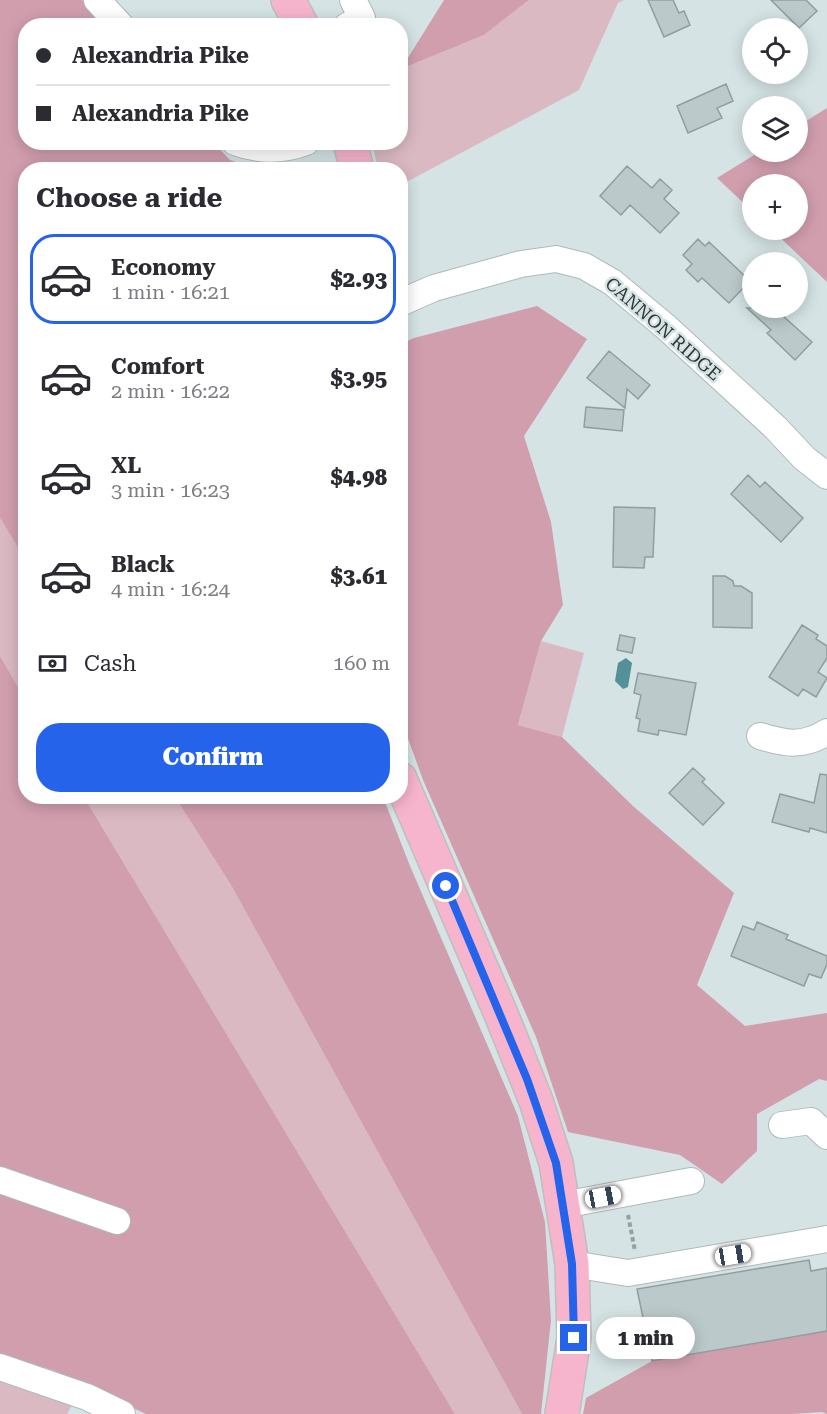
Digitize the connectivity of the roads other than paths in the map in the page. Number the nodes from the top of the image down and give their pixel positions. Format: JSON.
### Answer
{"nodes":[{"id":1,"x":97,"y":0,"type":"edge"},
{"id":2,"x":288,"y":0,"type":"edge"},
{"id":3,"x":353,"y":0,"type":"edge"},
{"id":4,"x":114,"y":18,"type":"edge"},
{"id":5,"x":298,"y":18,"type":"edge"},
{"id":6,"x":362,"y":18,"type":"edge"},
{"id":7,"x":408,"y":299,"type":"edge"},
{"id":8,"x":827,"y":476,"type":"edge"},
{"id":9,"x":827,"y":732,"type":"edge"},
{"id":10,"x":760,"y":736,"type":"dead end"},
{"id":11,"x":408,"y":798,"type":"edge"},
{"id":12,"x":782,"y":1125,"type":"dead end"},
{"id":13,"x":827,"y":1136,"type":"edge"},
{"id":14,"x":0,"y":1180,"type":"edge"},
{"id":15,"x":691,"y":1180,"type":"dead end"},
{"id":16,"x":563,"y":1205,"type":"junction"},
{"id":17,"x":117,"y":1221,"type":"dead end"},
{"id":18,"x":827,"y":1239,"type":"edge"},
{"id":19,"x":572,"y":1264,"type":"junction"},
{"id":20,"x":0,"y":1367,"type":"edge"},
{"id":21,"x":122,"y":1414,"type":"edge"},
{"id":22,"x":562,"y":1414,"type":"edge"}],
"edges":[{"from":1,"to":4,"type":"street"},
{"from":2,"to":5,"type":"main road"},
{"from":3,"to":6,"type":"street"},
{"from":7,"to":8,"type":"street","name":"CANNON RIDGE"},
{"from":9,"to":10,"type":"street"},
{"from":11,"to":16,"type":"main road"},
{"from":12,"to":13,"type":"street"},
{"from":14,"to":17,"type":"street"},
{"from":15,"to":16,"type":"street"},
{"from":16,"to":19,"type":"main road"},
{"from":18,"to":19,"type":"street"},
{"from":19,"to":22,"type":"main road"},
{"from":20,"to":21,"type":"street"}]}
